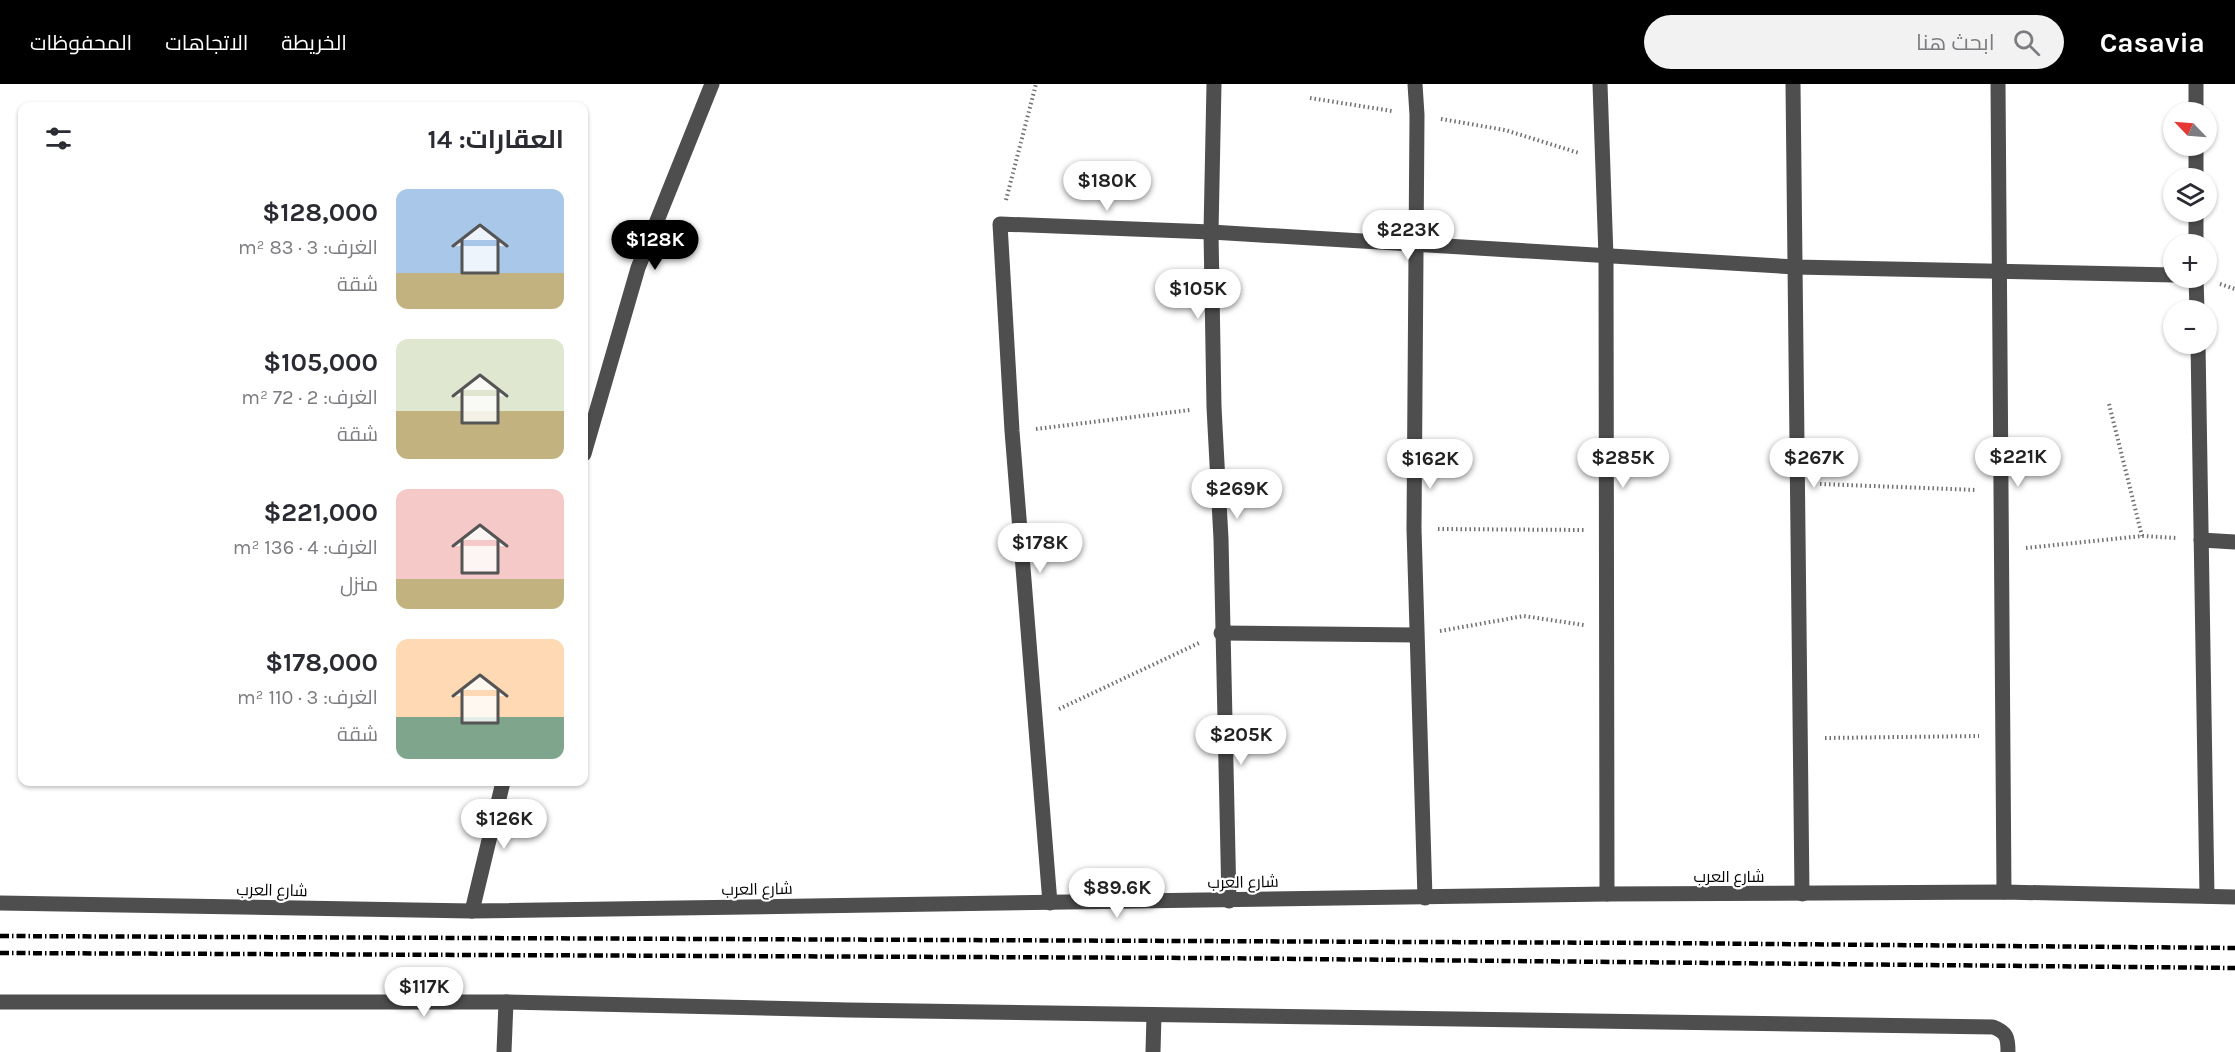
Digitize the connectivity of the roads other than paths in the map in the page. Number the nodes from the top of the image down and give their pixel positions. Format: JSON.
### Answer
{"nodes":[{"id":1,"x":712,"y":84,"type":"edge"},
{"id":2,"x":1214,"y":84,"type":"edge"},
{"id":3,"x":1415,"y":84,"type":"edge"},
{"id":4,"x":1600,"y":84,"type":"edge"},
{"id":5,"x":1793,"y":84,"type":"edge"},
{"id":6,"x":1998,"y":84,"type":"edge"},
{"id":7,"x":2196,"y":84,"type":"edge"},
{"id":8,"x":2196,"y":102,"type":"edge"},
{"id":9,"x":1211,"y":232,"type":"junction"},
{"id":10,"x":1416,"y":245,"type":"junction"},
{"id":11,"x":1606,"y":257,"type":"junction"},
{"id":12,"x":1795,"y":267,"type":"junction"},
{"id":13,"x":2001,"y":274,"type":"junction"},
{"id":14,"x":2163,"y":275,"type":"edge"},
{"id":15,"x":2198,"y":354,"type":"edge"},
{"id":16,"x":588,"y":440,"type":"edge"},
{"id":17,"x":2201,"y":540,"type":"junction"},
{"id":18,"x":2235,"y":542,"type":"edge"},
{"id":19,"x":1221,"y":633,"type":"junction"},
{"id":20,"x":1416,"y":635,"type":"junction"},
{"id":21,"x":502,"y":786,"type":"edge"},
{"id":22,"x":2004,"y":892,"type":"junction"},
{"id":23,"x":1607,"y":894,"type":"junction"},
{"id":24,"x":1802,"y":894,"type":"junction"},
{"id":25,"x":2207,"y":896,"type":"junction"},
{"id":26,"x":2235,"y":897,"type":"edge"},
{"id":27,"x":1425,"y":898,"type":"junction"},
{"id":28,"x":1229,"y":900,"type":"junction"},
{"id":29,"x":0,"y":903,"type":"edge"},
{"id":30,"x":1050,"y":903,"type":"junction"},
{"id":31,"x":472,"y":911,"type":"junction"},
{"id":32,"x":0,"y":1002,"type":"edge"},
{"id":33,"x":506,"y":1002,"type":"junction"},
{"id":34,"x":1154,"y":1015,"type":"junction"},
{"id":35,"x":504,"y":1052,"type":"edge"},
{"id":36,"x":1153,"y":1052,"type":"edge"},
{"id":37,"x":2007,"y":1052,"type":"edge"}],
"edges":[{"from":1,"to":16,"type":"street"},
{"from":2,"to":9,"type":"street"},
{"from":3,"to":10,"type":"street"},
{"from":4,"to":11,"type":"street"},
{"from":5,"to":12,"type":"street"},
{"from":6,"to":13,"type":"street"},
{"from":7,"to":8,"type":"street"},
{"from":9,"to":10,"type":"street"},
{"from":9,"to":19,"type":"street"},
{"from":9,"to":30,"type":"street"},
{"from":10,"to":11,"type":"street"},
{"from":10,"to":20,"type":"street"},
{"from":11,"to":12,"type":"street"},
{"from":11,"to":23,"type":"street"},
{"from":12,"to":13,"type":"street"},
{"from":12,"to":24,"type":"street"},
{"from":13,"to":14,"type":"street"},
{"from":13,"to":22,"type":"street"},
{"from":15,"to":17,"type":"street"},
{"from":17,"to":18,"type":"street"},
{"from":17,"to":25,"type":"street"},
{"from":19,"to":20,"type":"street"},
{"from":19,"to":28,"type":"street"},
{"from":20,"to":27,"type":"street"},
{"from":21,"to":31,"type":"street"},
{"from":22,"to":24,"type":"street","name":"شارع العرب"},
{"from":22,"to":25,"type":"street","name":"شارع العرب"},
{"from":23,"to":24,"type":"street","name":"شارع العرب"},
{"from":23,"to":27,"type":"street","name":"شارع العرب"},
{"from":25,"to":26,"type":"street","name":"شارع العرب"},
{"from":27,"to":28,"type":"street","name":"شارع العرب"},
{"from":28,"to":30,"type":"street","name":"شارع العرب"},
{"from":29,"to":31,"type":"street","name":"شارع العرب"},
{"from":30,"to":31,"type":"street","name":"شارع العرب"},
{"from":32,"to":33,"type":"street"},
{"from":33,"to":34,"type":"street"},
{"from":33,"to":35,"type":"street"},
{"from":34,"to":36,"type":"street"},
{"from":34,"to":37,"type":"street"}]}
